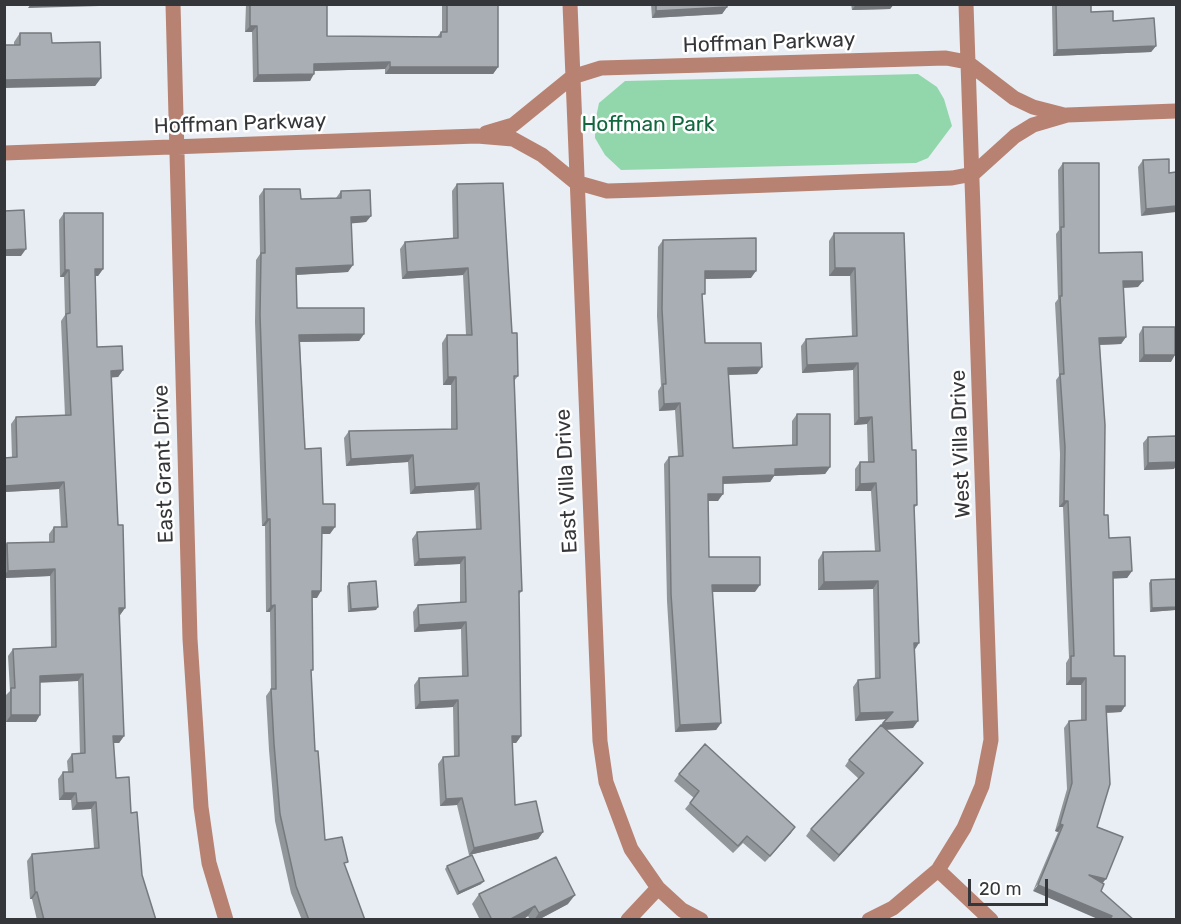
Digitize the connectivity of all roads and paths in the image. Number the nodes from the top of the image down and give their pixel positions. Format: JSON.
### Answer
{"nodes":[{"id":1,"x":173,"y":4,"type":"edge"},
{"id":2,"x":570,"y":4,"type":"edge"},
{"id":3,"x":966,"y":4,"type":"edge"},
{"id":4,"x":968,"y":62,"type":"junction"},
{"id":5,"x":572,"y":77,"type":"junction"},
{"id":6,"x":1176,"y":111,"type":"edge"},
{"id":7,"x":1067,"y":115,"type":"junction"},
{"id":8,"x":477,"y":135,"type":"junction"},
{"id":9,"x":177,"y":148,"type":"junction"},
{"id":10,"x":4,"y":153,"type":"edge"},
{"id":11,"x":973,"y":174,"type":"junction"},
{"id":12,"x":575,"y":182,"type":"junction"},
{"id":13,"x":938,"y":870,"type":"junction"},
{"id":14,"x":658,"y":888,"type":"junction"},
{"id":15,"x":226,"y":920,"type":"edge"},
{"id":16,"x":628,"y":920,"type":"edge"},
{"id":17,"x":701,"y":920,"type":"edge"},
{"id":18,"x":869,"y":920,"type":"edge"},
{"id":19,"x":991,"y":920,"type":"edge"}],
"edges":[{"from":1,"to":9,"type":"street","name":"East Grant Drive"},
{"from":2,"to":5,"type":"street","name":"East Villa Drive"},
{"from":3,"to":4,"type":"street","name":"West Villa Drive"},
{"from":4,"to":5,"type":"street","name":"Hoffman Parkway"},
{"from":4,"to":7,"type":"street"},
{"from":4,"to":11,"type":"street","name":"West Villa Drive"},
{"from":5,"to":8,"type":"street","name":"Hoffman Parkway"},
{"from":5,"to":12,"type":"street","name":"East Villa Drive"},
{"from":6,"to":7,"type":"street"},
{"from":7,"to":11,"type":"street"},
{"from":8,"to":9,"type":"street","name":"Hoffman Parkway"},
{"from":8,"to":12,"type":"street","name":"Hoffman Parkway"},
{"from":9,"to":10,"type":"street","name":"Hoffman Parkway"},
{"from":9,"to":15,"type":"street","name":"East Grant Drive"},
{"from":11,"to":12,"type":"street","name":"Hoffman Parkway"},
{"from":11,"to":13,"type":"street","name":"West Villa Drive"},
{"from":12,"to":14,"type":"street","name":"East Villa Drive"},
{"from":13,"to":18,"type":"street"},
{"from":13,"to":19,"type":"street"},
{"from":14,"to":16,"type":"street"},
{"from":14,"to":17,"type":"street","name":"East Villa Drive"}]}
